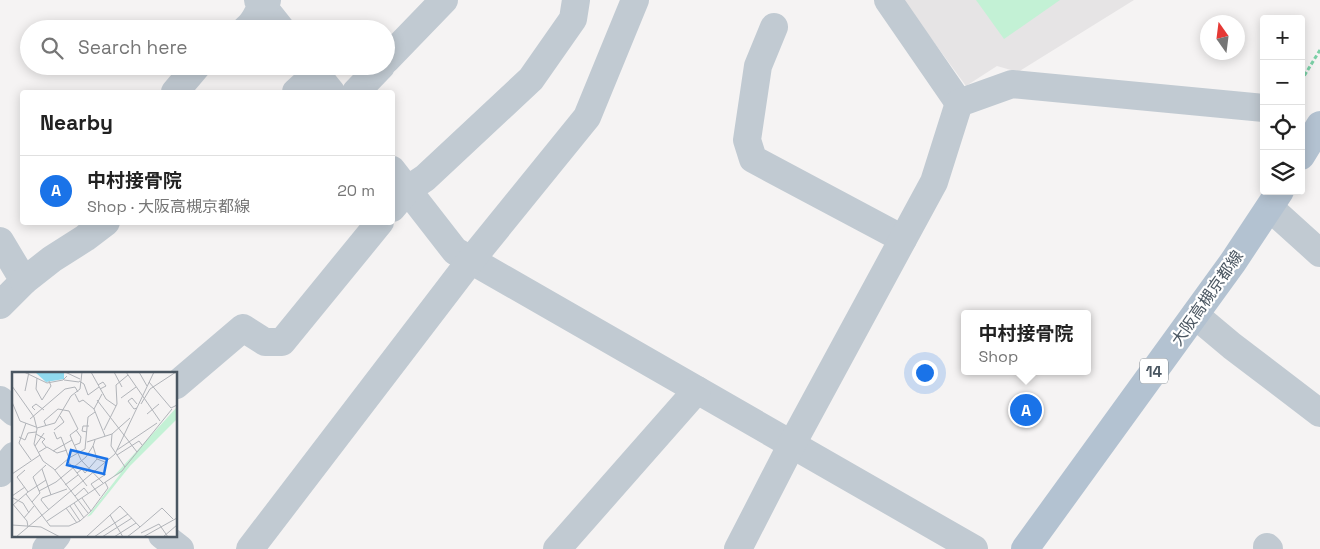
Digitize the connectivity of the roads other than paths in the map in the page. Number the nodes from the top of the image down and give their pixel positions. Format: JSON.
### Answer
{"nodes":[{"id":1,"x":444,"y":0,"type":"edge"},
{"id":2,"x":576,"y":0,"type":"edge"},
{"id":3,"x":635,"y":0,"type":"edge"},
{"id":4,"x":888,"y":0,"type":"edge"},
{"id":5,"x":262,"y":1,"type":"edge"},
{"id":6,"x":255,"y":20,"type":"edge"},
{"id":7,"x":275,"y":20,"type":"edge"},
{"id":8,"x":774,"y":26,"type":"dead end"},
{"id":9,"x":395,"y":51,"type":"edge"},
{"id":10,"x":189,"y":75,"type":"edge"},
{"id":11,"x":372,"y":75,"type":"edge"},
{"id":12,"x":319,"y":77,"type":"edge"},
{"id":13,"x":177,"y":90,"type":"edge"},
{"id":14,"x":299,"y":90,"type":"edge"},
{"id":15,"x":358,"y":90,"type":"edge"},
{"id":16,"x":959,"y":102,"type":"junction"},
{"id":17,"x":1260,"y":108,"type":"edge"},
{"id":18,"x":1312,"y":127,"type":"edge"},
{"id":19,"x":1303,"y":150,"type":"edge"},
{"id":20,"x":398,"y":189,"type":"edge"},
{"id":21,"x":1275,"y":200,"type":"edge"},
{"id":22,"x":102,"y":225,"type":"edge"},
{"id":23,"x":378,"y":225,"type":"edge"},
{"id":24,"x":903,"y":239,"type":"junction"},
{"id":25,"x":3,"y":251,"type":"edge"},
{"id":26,"x":1320,"y":253,"type":"edge"},
{"id":27,"x":471,"y":260,"type":"junction"},
{"id":28,"x":24,"y":281,"type":"junction"},
{"id":29,"x":0,"y":305,"type":"edge"},
{"id":30,"x":1195,"y":315,"type":"junction"},
{"id":31,"x":178,"y":383,"type":"edge"},
{"id":32,"x":697,"y":390,"type":"junction"},
{"id":33,"x":0,"y":400,"type":"edge"},
{"id":34,"x":12,"y":410,"type":"edge"},
{"id":35,"x":1320,"y":413,"type":"edge"},
{"id":36,"x":792,"y":444,"type":"junction"},
{"id":37,"x":12,"y":458,"type":"edge"},
{"id":38,"x":0,"y":473,"type":"edge"},
{"id":39,"x":56,"y":536,"type":"edge"},
{"id":40,"x":163,"y":536,"type":"edge"},
{"id":41,"x":46,"y":549,"type":"edge"},
{"id":42,"x":180,"y":549,"type":"edge"},
{"id":43,"x":250,"y":549,"type":"edge"},
{"id":44,"x":557,"y":549,"type":"edge"},
{"id":45,"x":738,"y":549,"type":"edge"},
{"id":46,"x":974,"y":549,"type":"edge"},
{"id":47,"x":1025,"y":549,"type":"edge"}],
"edges":[{"from":1,"to":9,"type":"street"},
{"from":2,"to":20,"type":"street"},
{"from":3,"to":27,"type":"street"},
{"from":4,"to":16,"type":"street"},
{"from":5,"to":6,"type":"street"},
{"from":5,"to":7,"type":"street"},
{"from":8,"to":24,"type":"street"},
{"from":10,"to":13,"type":"street"},
{"from":11,"to":15,"type":"street"},
{"from":12,"to":14,"type":"street"},
{"from":16,"to":17,"type":"street"},
{"from":16,"to":24,"type":"street"},
{"from":18,"to":19,"type":"main road"},
{"from":20,"to":27,"type":"street"},
{"from":21,"to":26,"type":"street"},
{"from":21,"to":30,"type":"main road","name":"大阪高槻京都線","number":"14"},
{"from":22,"to":28,"type":"street"},
{"from":23,"to":31,"type":"street"},
{"from":24,"to":36,"type":"street"},
{"from":25,"to":28,"type":"street"},
{"from":27,"to":32,"type":"street"},
{"from":27,"to":43,"type":"street"},
{"from":28,"to":29,"type":"street"},
{"from":30,"to":35,"type":"street"},
{"from":30,"to":47,"type":"main road","name":"大阪高槻京都線","number":"14"},
{"from":32,"to":36,"type":"street"},
{"from":32,"to":44,"type":"street"},
{"from":33,"to":34,"type":"street"},
{"from":36,"to":45,"type":"street"},
{"from":36,"to":46,"type":"street"},
{"from":37,"to":38,"type":"street"},
{"from":39,"to":41,"type":"street"},
{"from":40,"to":42,"type":"street"}]}
